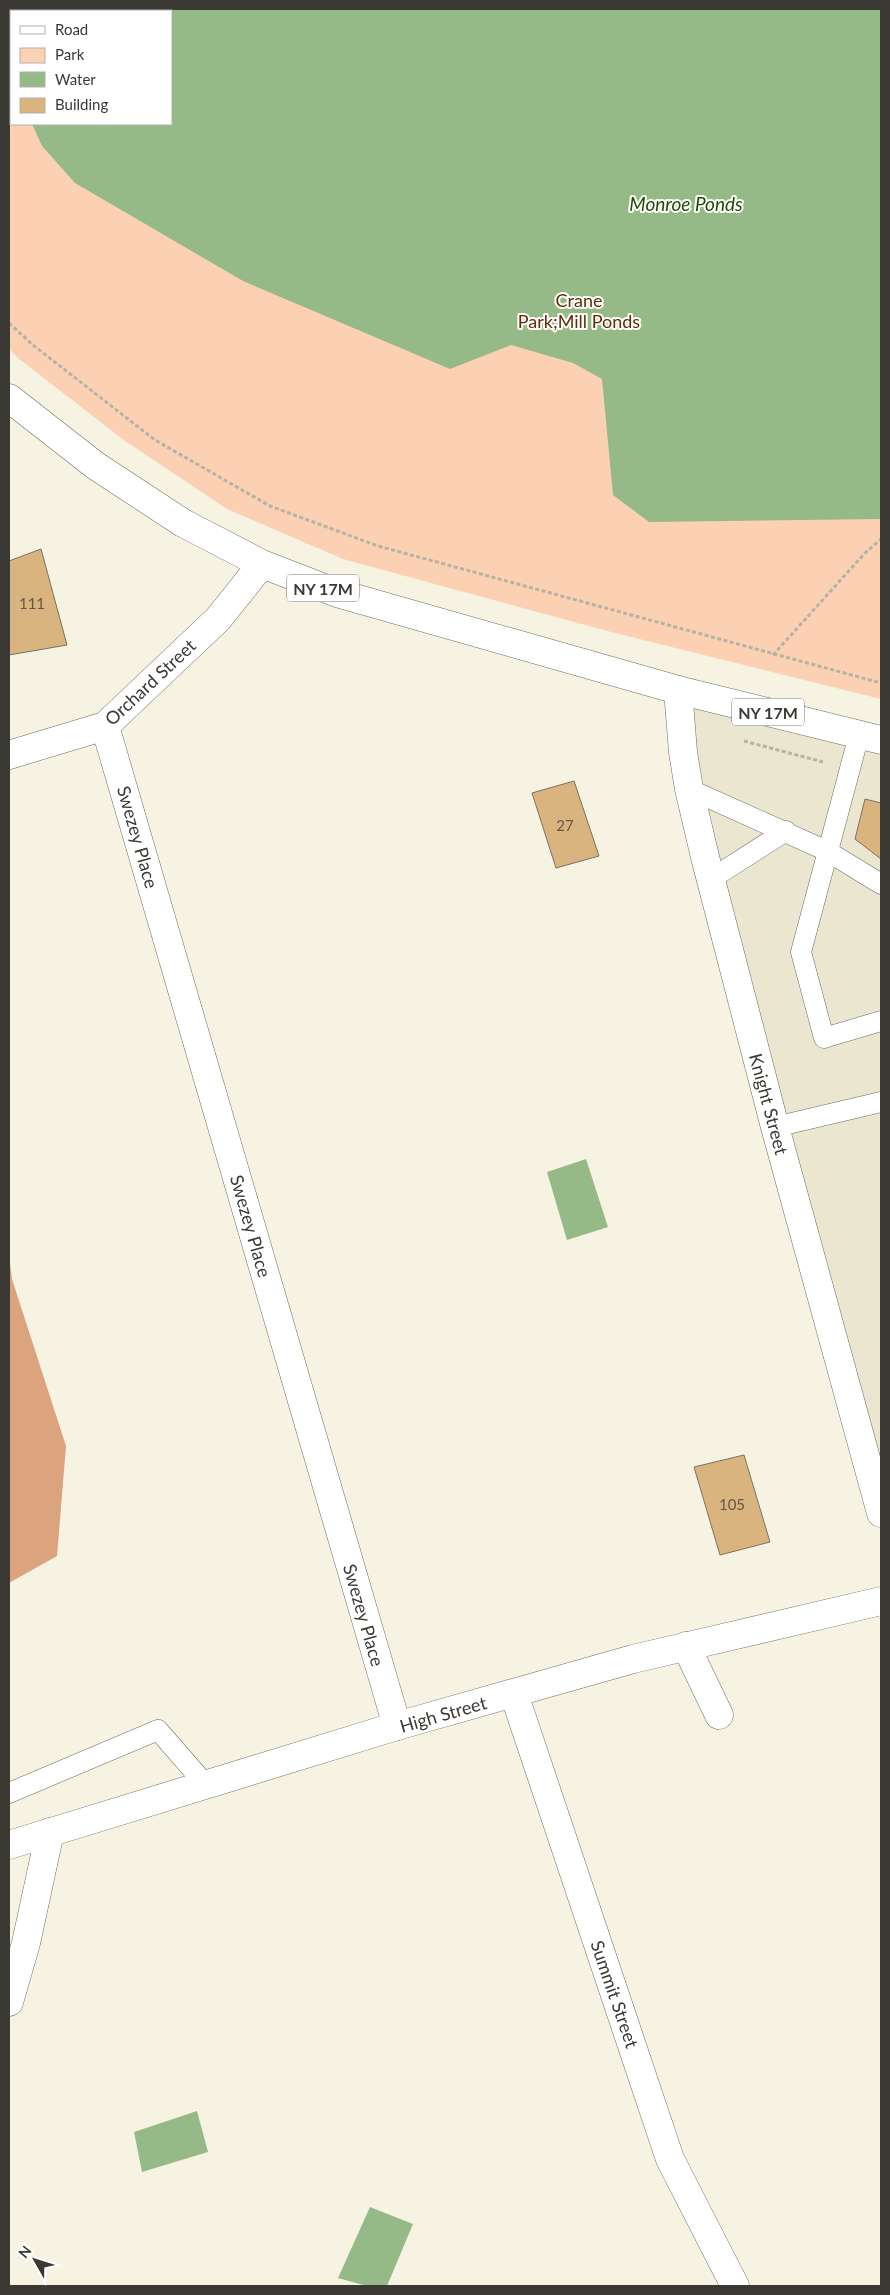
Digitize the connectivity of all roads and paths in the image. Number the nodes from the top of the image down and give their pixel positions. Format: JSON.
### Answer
{"nodes":[{"id":1,"x":9,"y":322,"type":"edge"},
{"id":2,"x":9,"y":398,"type":"edge"},
{"id":3,"x":881,"y":539,"type":"edge"},
{"id":4,"x":262,"y":564,"type":"junction"},
{"id":5,"x":773,"y":655,"type":"junction"},
{"id":6,"x":881,"y":683,"type":"edge"},
{"id":7,"x":678,"y":690,"type":"junction"},
{"id":8,"x":106,"y":726,"type":"junction"},
{"id":9,"x":870,"y":737,"type":"edge"},
{"id":10,"x":738,"y":740,"type":"dead end"},
{"id":11,"x":9,"y":755,"type":"edge"},
{"id":12,"x":850,"y":770,"type":"junction"},
{"id":13,"x":689,"y":789,"type":"junction"},
{"id":14,"x":786,"y":832,"type":"junction"},
{"id":15,"x":827,"y":851,"type":"junction"},
{"id":16,"x":711,"y":879,"type":"junction"},
{"id":17,"x":881,"y":884,"type":"edge"},
{"id":18,"x":881,"y":1021,"type":"edge"},
{"id":19,"x":881,"y":1102,"type":"edge"},
{"id":20,"x":774,"y":1128,"type":"junction"},
{"id":21,"x":881,"y":1513,"type":"edge"},
{"id":22,"x":881,"y":1601,"type":"edge"},
{"id":23,"x":686,"y":1646,"type":"junction"},
{"id":24,"x":514,"y":1694,"type":"junction"},
{"id":25,"x":719,"y":1715,"type":"dead end"},
{"id":26,"x":397,"y":1726,"type":"junction"},
{"id":27,"x":206,"y":1784,"type":"junction"},
{"id":28,"x":9,"y":1793,"type":"edge"},
{"id":29,"x":50,"y":1832,"type":"junction"},
{"id":30,"x":9,"y":1845,"type":"edge"},
{"id":31,"x":9,"y":2002,"type":"edge"},
{"id":32,"x":734,"y":2286,"type":"edge"}],
"edges":[{"from":1,"to":5,"type":"path"},
{"from":2,"to":4,"type":"street","number":"NY 17M"},
{"from":3,"to":5,"type":"path"},
{"from":4,"to":7,"type":"street","number":"NY 17M"},
{"from":4,"to":8,"type":"street","name":"Orchard Street"},
{"from":5,"to":6,"type":"path"},
{"from":7,"to":9,"type":"street","number":"NY 17M"},
{"from":7,"to":13,"type":"street","name":"Knight Street"},
{"from":8,"to":11,"type":"street","name":"Orchard Street"},
{"from":8,"to":26,"type":"street","name":"Swezey Place"},
{"from":9,"to":12,"type":"lane"},
{"from":10,"to":12,"type":"path"},
{"from":12,"to":15,"type":"lane"},
{"from":13,"to":14,"type":"lane"},
{"from":13,"to":16,"type":"street","name":"Knight Street"},
{"from":14,"to":15,"type":"lane"},
{"from":14,"to":16,"type":"lane"},
{"from":15,"to":17,"type":"lane"},
{"from":15,"to":18,"type":"lane"},
{"from":16,"to":20,"type":"street","name":"Knight Street"},
{"from":19,"to":20,"type":"lane"},
{"from":20,"to":21,"type":"street","name":"Knight Street"},
{"from":22,"to":23,"type":"street","name":"High Street"},
{"from":23,"to":24,"type":"street","name":"High Street"},
{"from":23,"to":25,"type":"street"},
{"from":24,"to":26,"type":"street","name":"High Street"},
{"from":24,"to":32,"type":"street","name":"Summit Street"},
{"from":26,"to":27,"type":"street","name":"High Street"},
{"from":27,"to":28,"type":"lane"},
{"from":27,"to":29,"type":"street","name":"High Street"},
{"from":29,"to":30,"type":"street","name":"High Street"},
{"from":29,"to":31,"type":"street"}]}
